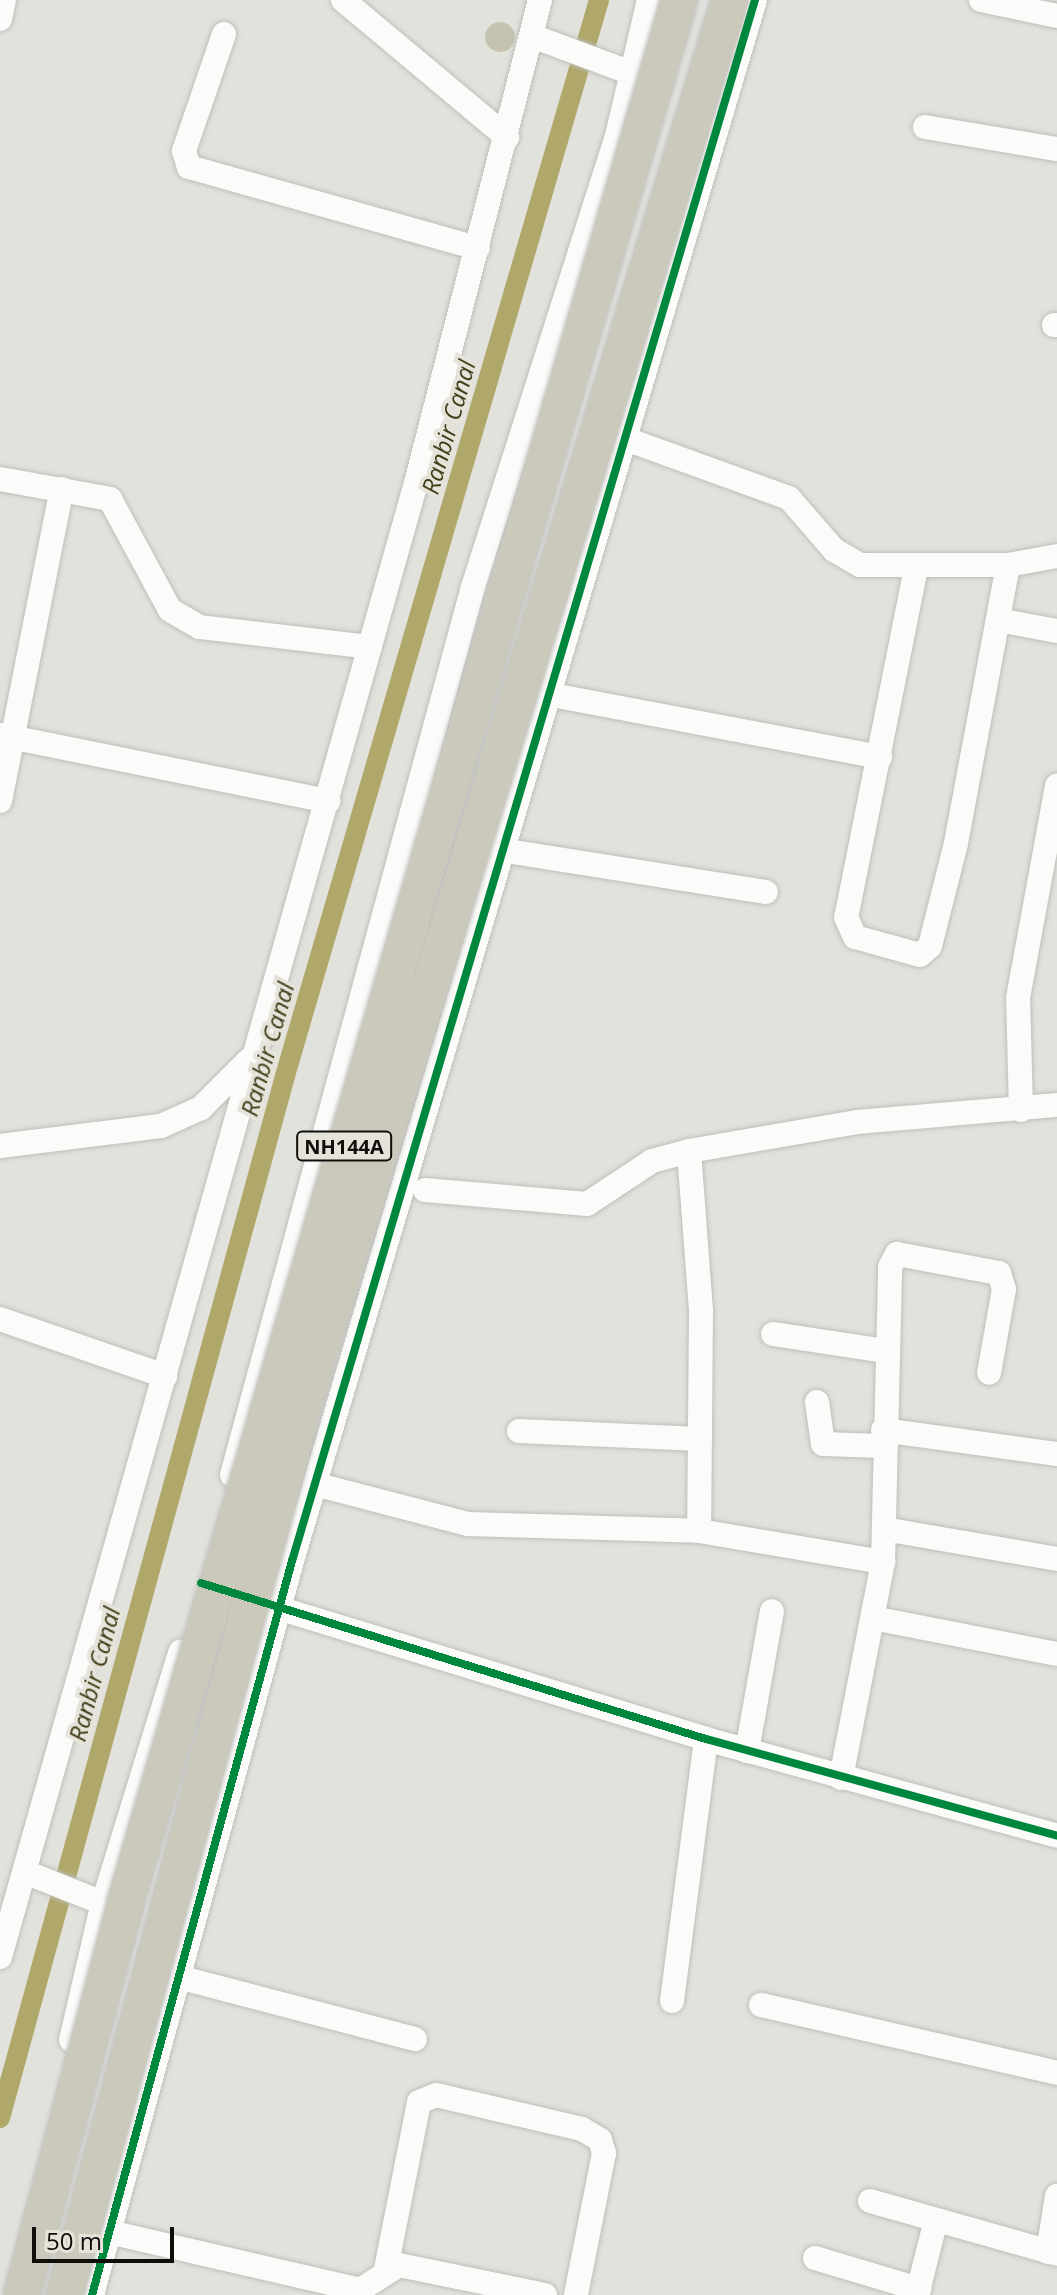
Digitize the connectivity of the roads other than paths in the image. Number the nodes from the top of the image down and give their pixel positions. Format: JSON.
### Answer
{"nodes":[{"id":1,"x":4,"y":0,"type":"edge"},
{"id":2,"x":343,"y":0,"type":"edge"},
{"id":3,"x":540,"y":0,"type":"edge"},
{"id":4,"x":649,"y":0,"type":"edge"},
{"id":5,"x":679,"y":0,"type":"edge"},
{"id":6,"x":730,"y":0,"type":"edge"},
{"id":7,"x":755,"y":0,"type":"edge"},
{"id":8,"x":981,"y":0,"type":"edge"},
{"id":9,"x":1057,"y":16,"type":"edge"},
{"id":10,"x":0,"y":19,"type":"edge"},
{"id":11,"x":224,"y":34,"type":"dead end"},
{"id":12,"x":532,"y":36,"type":"junction"},
{"id":13,"x":623,"y":70,"type":"junction"},
{"id":14,"x":925,"y":127,"type":"dead end"},
{"id":15,"x":507,"y":137,"type":"junction"},
{"id":16,"x":1057,"y":149,"type":"edge"},
{"id":17,"x":478,"y":248,"type":"junction"},
{"id":18,"x":626,"y":439,"type":"junction"},
{"id":19,"x":0,"y":479,"type":"edge"},
{"id":20,"x":62,"y":489,"type":"junction"},
{"id":21,"x":1057,"y":556,"type":"edge"},
{"id":22,"x":1008,"y":565,"type":"junction"},
{"id":23,"x":916,"y":568,"type":"junction"},
{"id":24,"x":998,"y":620,"type":"junction"},
{"id":25,"x":1057,"y":631,"type":"edge"},
{"id":26,"x":370,"y":647,"type":"junction"},
{"id":27,"x":552,"y":695,"type":"junction"},
{"id":28,"x":6,"y":736,"type":"edge"},
{"id":29,"x":880,"y":757,"type":"junction"},
{"id":30,"x":1057,"y":786,"type":"edge"},
{"id":31,"x":0,"y":801,"type":"edge"},
{"id":32,"x":328,"y":801,"type":"junction"},
{"id":33,"x":507,"y":851,"type":"junction"},
{"id":34,"x":1050,"y":862,"type":"edge"},
{"id":35,"x":766,"y":892,"type":"dead end"},
{"id":36,"x":251,"y":1058,"type":"junction"},
{"id":37,"x":1057,"y":1105,"type":"edge"},
{"id":38,"x":1021,"y":1110,"type":"junction"},
{"id":39,"x":0,"y":1146,"type":"edge"},
{"id":40,"x":689,"y":1151,"type":"junction"},
{"id":41,"x":425,"y":1190,"type":"dead end"},
{"id":42,"x":0,"y":1319,"type":"edge"},
{"id":43,"x":773,"y":1334,"type":"dead end"},
{"id":44,"x":886,"y":1351,"type":"junction"},
{"id":45,"x":989,"y":1373,"type":"dead end"},
{"id":46,"x":165,"y":1376,"type":"junction"},
{"id":47,"x":817,"y":1402,"type":"dead end"},
{"id":48,"x":519,"y":1431,"type":"dead end"},
{"id":49,"x":883,"y":1438,"type":"junction"},
{"id":50,"x":700,"y":1439,"type":"junction"},
{"id":51,"x":1057,"y":1454,"type":"edge"},
{"id":52,"x":326,"y":1487,"type":"dead end"},
{"id":53,"x":884,"y":1529,"type":"junction"},
{"id":54,"x":699,"y":1531,"type":"junction"},
{"id":55,"x":1057,"y":1559,"type":"edge"},
{"id":56,"x":883,"y":1562,"type":"junction"},
{"id":57,"x":201,"y":1583,"type":"junction"},
{"id":58,"x":280,"y":1609,"type":"junction"},
{"id":59,"x":772,"y":1611,"type":"dead end"},
{"id":60,"x":873,"y":1618,"type":"junction"},
{"id":61,"x":1057,"y":1654,"type":"edge"},
{"id":62,"x":706,"y":1739,"type":"junction"},
{"id":63,"x":747,"y":1751,"type":"junction"},
{"id":64,"x":841,"y":1778,"type":"junction"},
{"id":65,"x":1057,"y":1836,"type":"edge"},
{"id":66,"x":33,"y":1876,"type":"junction"},
{"id":67,"x":97,"y":1900,"type":"junction"},
{"id":68,"x":0,"y":1957,"type":"edge"},
{"id":69,"x":178,"y":1977,"type":"junction"},
{"id":70,"x":672,"y":2001,"type":"dead end"},
{"id":71,"x":761,"y":2005,"type":"dead end"},
{"id":72,"x":415,"y":2039,"type":"dead end"},
{"id":73,"x":1057,"y":2073,"type":"edge"},
{"id":74,"x":1057,"y":2196,"type":"edge"},
{"id":75,"x":870,"y":2201,"type":"dead end"},
{"id":76,"x":936,"y":2220,"type":"junction"},
{"id":77,"x":109,"y":2232,"type":"junction"},
{"id":78,"x":1052,"y":2253,"type":"edge"},
{"id":79,"x":815,"y":2258,"type":"dead end"},
{"id":80,"x":386,"y":2269,"type":"junction"},
{"id":81,"x":918,"y":2292,"type":"edge"},
{"id":82,"x":5,"y":2295,"type":"edge"},
{"id":83,"x":22,"y":2295,"type":"edge"},
{"id":84,"x":65,"y":2295,"type":"edge"},
{"id":85,"x":92,"y":2295,"type":"edge"},
{"id":86,"x":545,"y":2295,"type":"edge"},
{"id":87,"x":576,"y":2295,"type":"edge"}],
"edges":[{"from":1,"to":10,"type":"street"},
{"from":2,"to":15,"type":"street"},
{"from":3,"to":12,"type":"street"},
{"from":4,"to":13,"type":"street"},
{"from":5,"to":83,"type":"highway","number":"NH144A","bridge":true},
{"from":6,"to":84,"type":"highway","number":"NH144A","bridge":true},
{"from":7,"to":18,"type":"street"},
{"from":8,"to":9,"type":"street"},
{"from":11,"to":17,"type":"street"},
{"from":12,"to":13,"type":"street"},
{"from":12,"to":15,"type":"street"},
{"from":13,"to":57,"type":"street"},
{"from":14,"to":16,"type":"street"},
{"from":15,"to":17,"type":"street"},
{"from":17,"to":26,"type":"street"},
{"from":18,"to":23,"type":"street"},
{"from":18,"to":27,"type":"street"},
{"from":19,"to":20,"type":"street"},
{"from":20,"to":26,"type":"street"},
{"from":20,"to":28,"type":"street"},
{"from":21,"to":22,"type":"street"},
{"from":22,"to":23,"type":"street"},
{"from":22,"to":24,"type":"street"},
{"from":23,"to":29,"type":"street"},
{"from":24,"to":25,"type":"street"},
{"from":24,"to":29,"type":"street"},
{"from":26,"to":32,"type":"street"},
{"from":27,"to":29,"type":"street"},
{"from":27,"to":33,"type":"street"},
{"from":28,"to":31,"type":"street"},
{"from":28,"to":32,"type":"street"},
{"from":30,"to":34,"type":"street"},
{"from":32,"to":36,"type":"street"},
{"from":33,"to":35,"type":"street"},
{"from":33,"to":58,"type":"street"},
{"from":34,"to":38,"type":"street"},
{"from":36,"to":39,"type":"street"},
{"from":36,"to":46,"type":"street"},
{"from":37,"to":38,"type":"street"},
{"from":38,"to":40,"type":"street"},
{"from":40,"to":41,"type":"street"},
{"from":40,"to":50,"type":"street"},
{"from":42,"to":46,"type":"street"},
{"from":43,"to":44,"type":"street"},
{"from":44,"to":45,"type":"street"},
{"from":44,"to":49,"type":"street"},
{"from":46,"to":66,"type":"street"},
{"from":47,"to":49,"type":"street"},
{"from":48,"to":50,"type":"street"},
{"from":49,"to":51,"type":"street"},
{"from":49,"to":53,"type":"street"},
{"from":50,"to":54,"type":"street"},
{"from":52,"to":54,"type":"street"},
{"from":53,"to":55,"type":"street"},
{"from":53,"to":56,"type":"street"},
{"from":54,"to":56,"type":"street"},
{"from":56,"to":60,"type":"street"},
{"from":57,"to":58,"type":"street"},
{"from":57,"to":67,"type":"street"},
{"from":58,"to":62,"type":"street"},
{"from":58,"to":69,"type":"street"},
{"from":59,"to":63,"type":"street"},
{"from":60,"to":61,"type":"street"},
{"from":60,"to":64,"type":"street"},
{"from":62,"to":63,"type":"street"},
{"from":62,"to":70,"type":"street"},
{"from":63,"to":64,"type":"street"},
{"from":64,"to":65,"type":"street"},
{"from":66,"to":67,"type":"street"},
{"from":66,"to":68,"type":"street"},
{"from":67,"to":82,"type":"street"},
{"from":69,"to":72,"type":"street"},
{"from":69,"to":77,"type":"street"},
{"from":71,"to":73,"type":"street"},
{"from":74,"to":78,"type":"street"},
{"from":75,"to":76,"type":"street"},
{"from":76,"to":78,"type":"street"},
{"from":76,"to":81,"type":"street"},
{"from":77,"to":80,"type":"street"},
{"from":77,"to":85,"type":"street"},
{"from":79,"to":81,"type":"street"},
{"from":80,"to":86,"type":"street"},
{"from":80,"to":87,"type":"street"}]}
